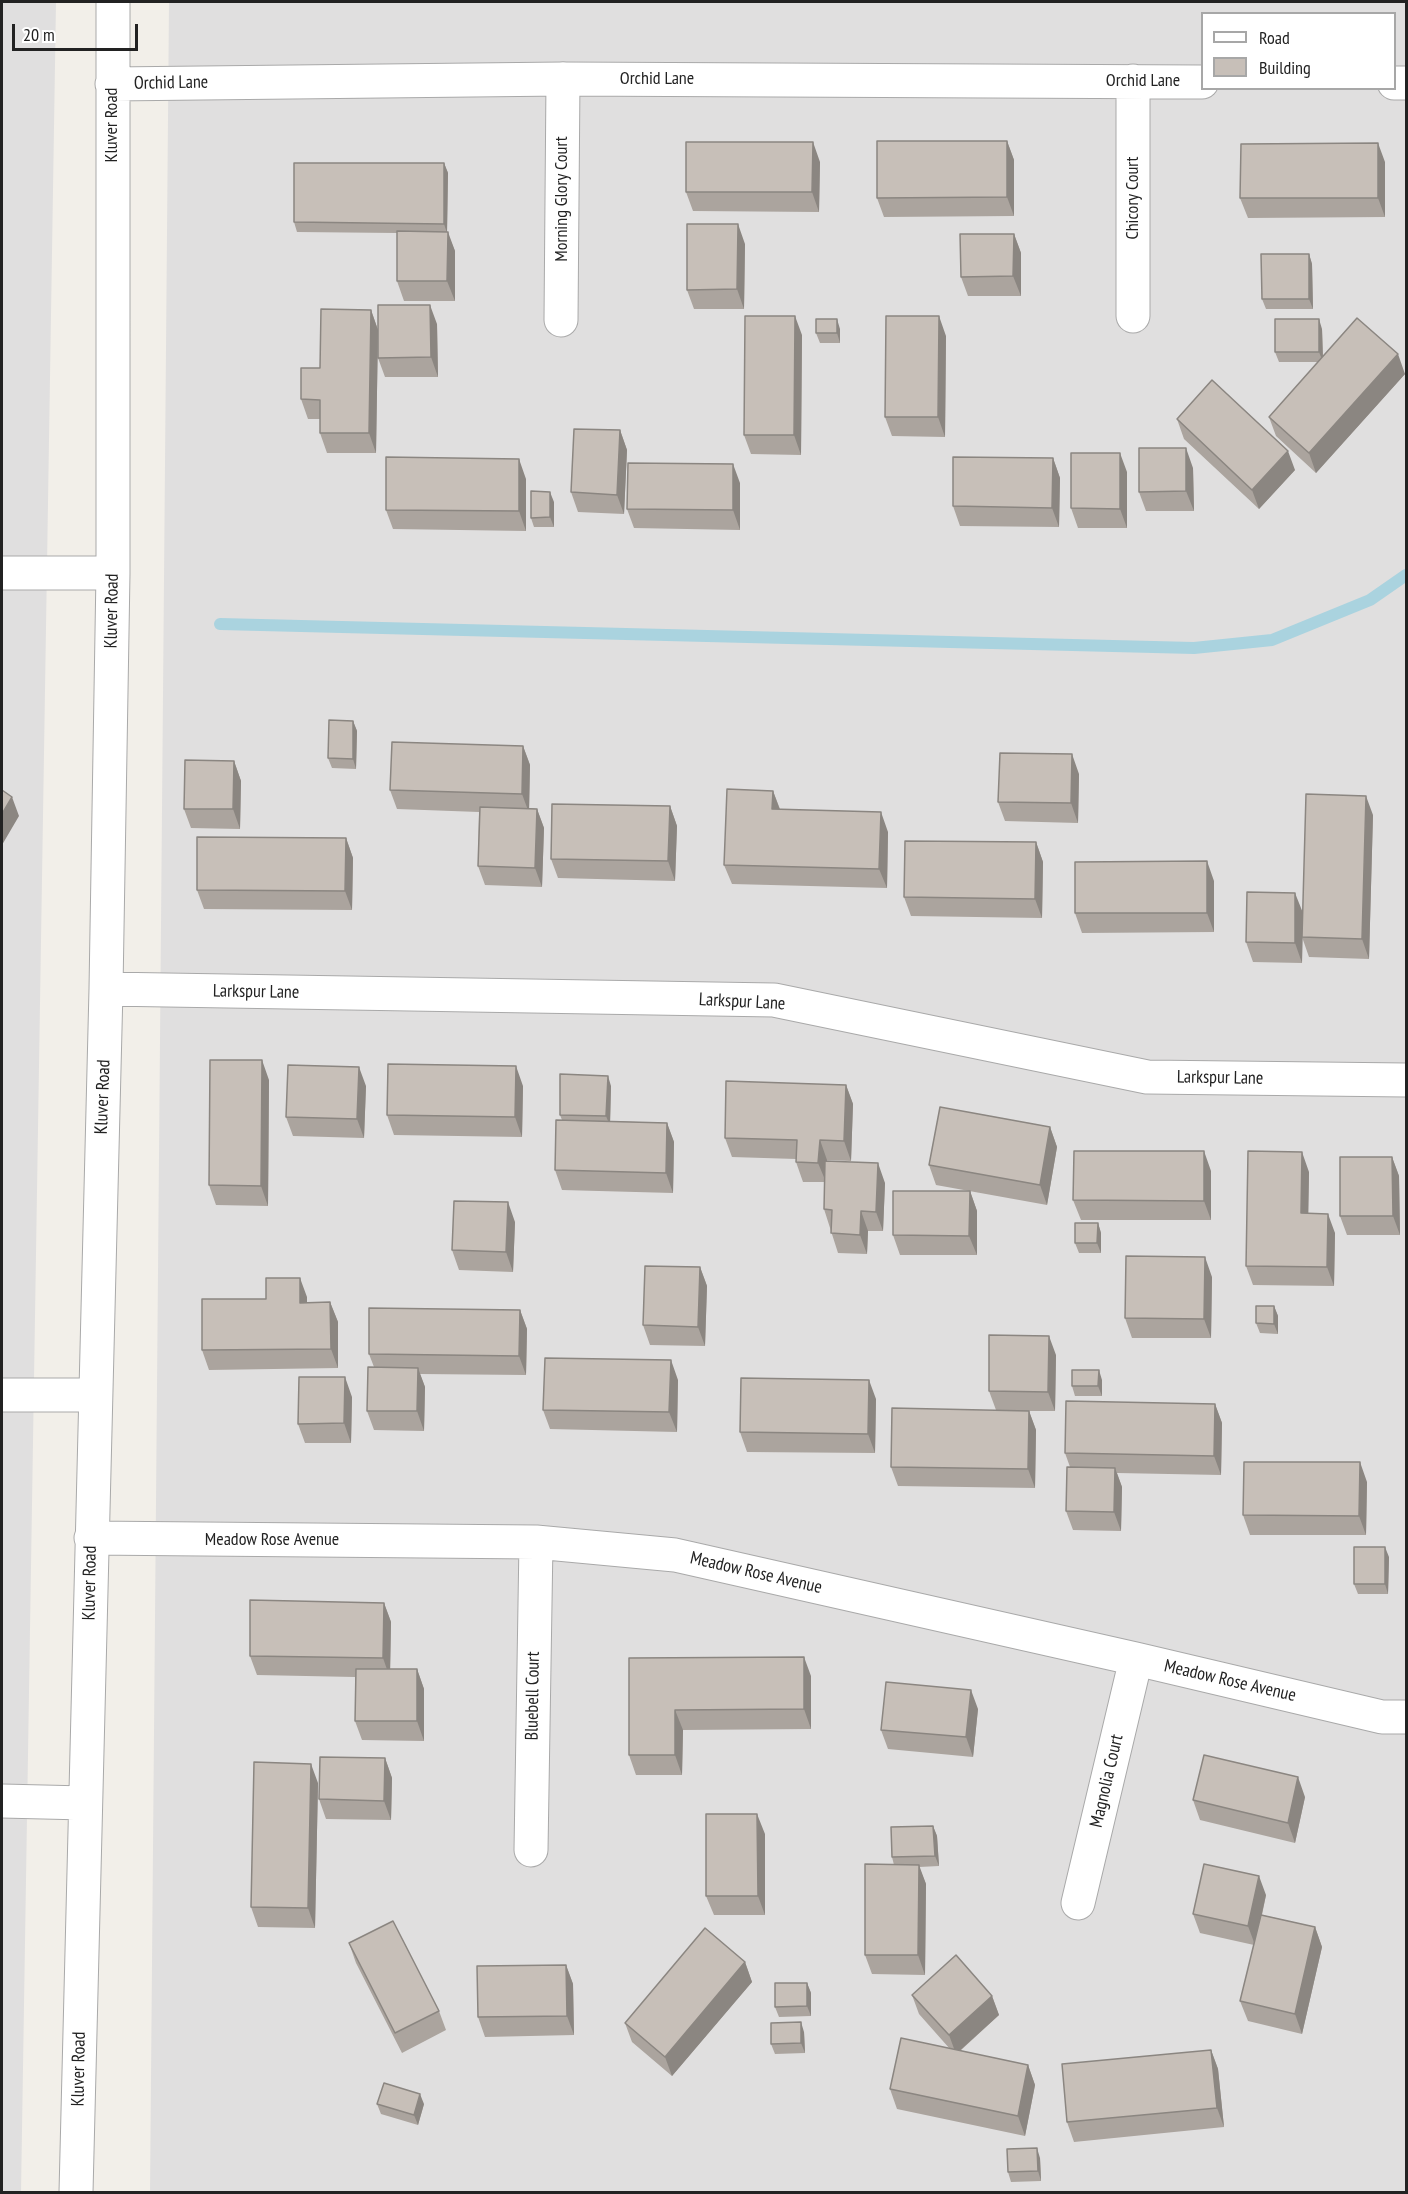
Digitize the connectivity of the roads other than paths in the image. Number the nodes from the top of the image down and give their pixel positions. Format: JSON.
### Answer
{"nodes":[{"id":1,"x":113,"y":2,"type":"edge"},
{"id":2,"x":562,"y":79,"type":"junction"},
{"id":3,"x":1133,"y":81,"type":"junction"},
{"id":4,"x":1201,"y":82,"type":"edge"},
{"id":5,"x":112,"y":84,"type":"junction"},
{"id":6,"x":1133,"y":316,"type":"dead end"},
{"id":7,"x":561,"y":320,"type":"dead end"},
{"id":8,"x":2,"y":573,"type":"edge"},
{"id":9,"x":113,"y":573,"type":"junction"},
{"id":10,"x":106,"y":989,"type":"junction"},
{"id":11,"x":1407,"y":1080,"type":"edge"},
{"id":12,"x":2,"y":1395,"type":"edge"},
{"id":13,"x":94,"y":1395,"type":"junction"},
{"id":14,"x":91,"y":1538,"type":"junction"},
{"id":15,"x":536,"y":1542,"type":"junction"},
{"id":16,"x":1136,"y":1659,"type":"junction"},
{"id":17,"x":1407,"y":1717,"type":"edge"},
{"id":18,"x":2,"y":1801,"type":"edge"},
{"id":19,"x":85,"y":1803,"type":"junction"},
{"id":20,"x":531,"y":1850,"type":"dead end"},
{"id":21,"x":1078,"y":1904,"type":"dead end"},
{"id":22,"x":76,"y":2193,"type":"edge"}],
"edges":[{"from":1,"to":5,"type":"street","name":"Kluver Road"},
{"from":2,"to":3,"type":"street","name":"Orchid Lane"},
{"from":2,"to":5,"type":"street","name":"Orchid Lane"},
{"from":2,"to":7,"type":"street","name":"Morning Glory Court"},
{"from":3,"to":4,"type":"street","name":"Orchid Lane"},
{"from":3,"to":6,"type":"street","name":"Chicory Court"},
{"from":5,"to":9,"type":"street","name":"Kluver Road"},
{"from":8,"to":9,"type":"street"},
{"from":9,"to":10,"type":"street","name":"Kluver Road"},
{"from":10,"to":11,"type":"street","name":"Larkspur Lane"},
{"from":10,"to":13,"type":"street","name":"Kluver Road"},
{"from":12,"to":13,"type":"street"},
{"from":13,"to":14,"type":"street","name":"Kluver Road"},
{"from":14,"to":15,"type":"street","name":"Meadow Rose Avenue"},
{"from":14,"to":19,"type":"street","name":"Kluver Road"},
{"from":15,"to":16,"type":"street","name":"Meadow Rose Avenue"},
{"from":15,"to":20,"type":"street","name":"Bluebell Court"},
{"from":16,"to":17,"type":"street","name":"Meadow Rose Avenue"},
{"from":16,"to":21,"type":"street","name":"Magnolia Court"},
{"from":18,"to":19,"type":"street"},
{"from":19,"to":22,"type":"street","name":"Kluver Road"}]}
